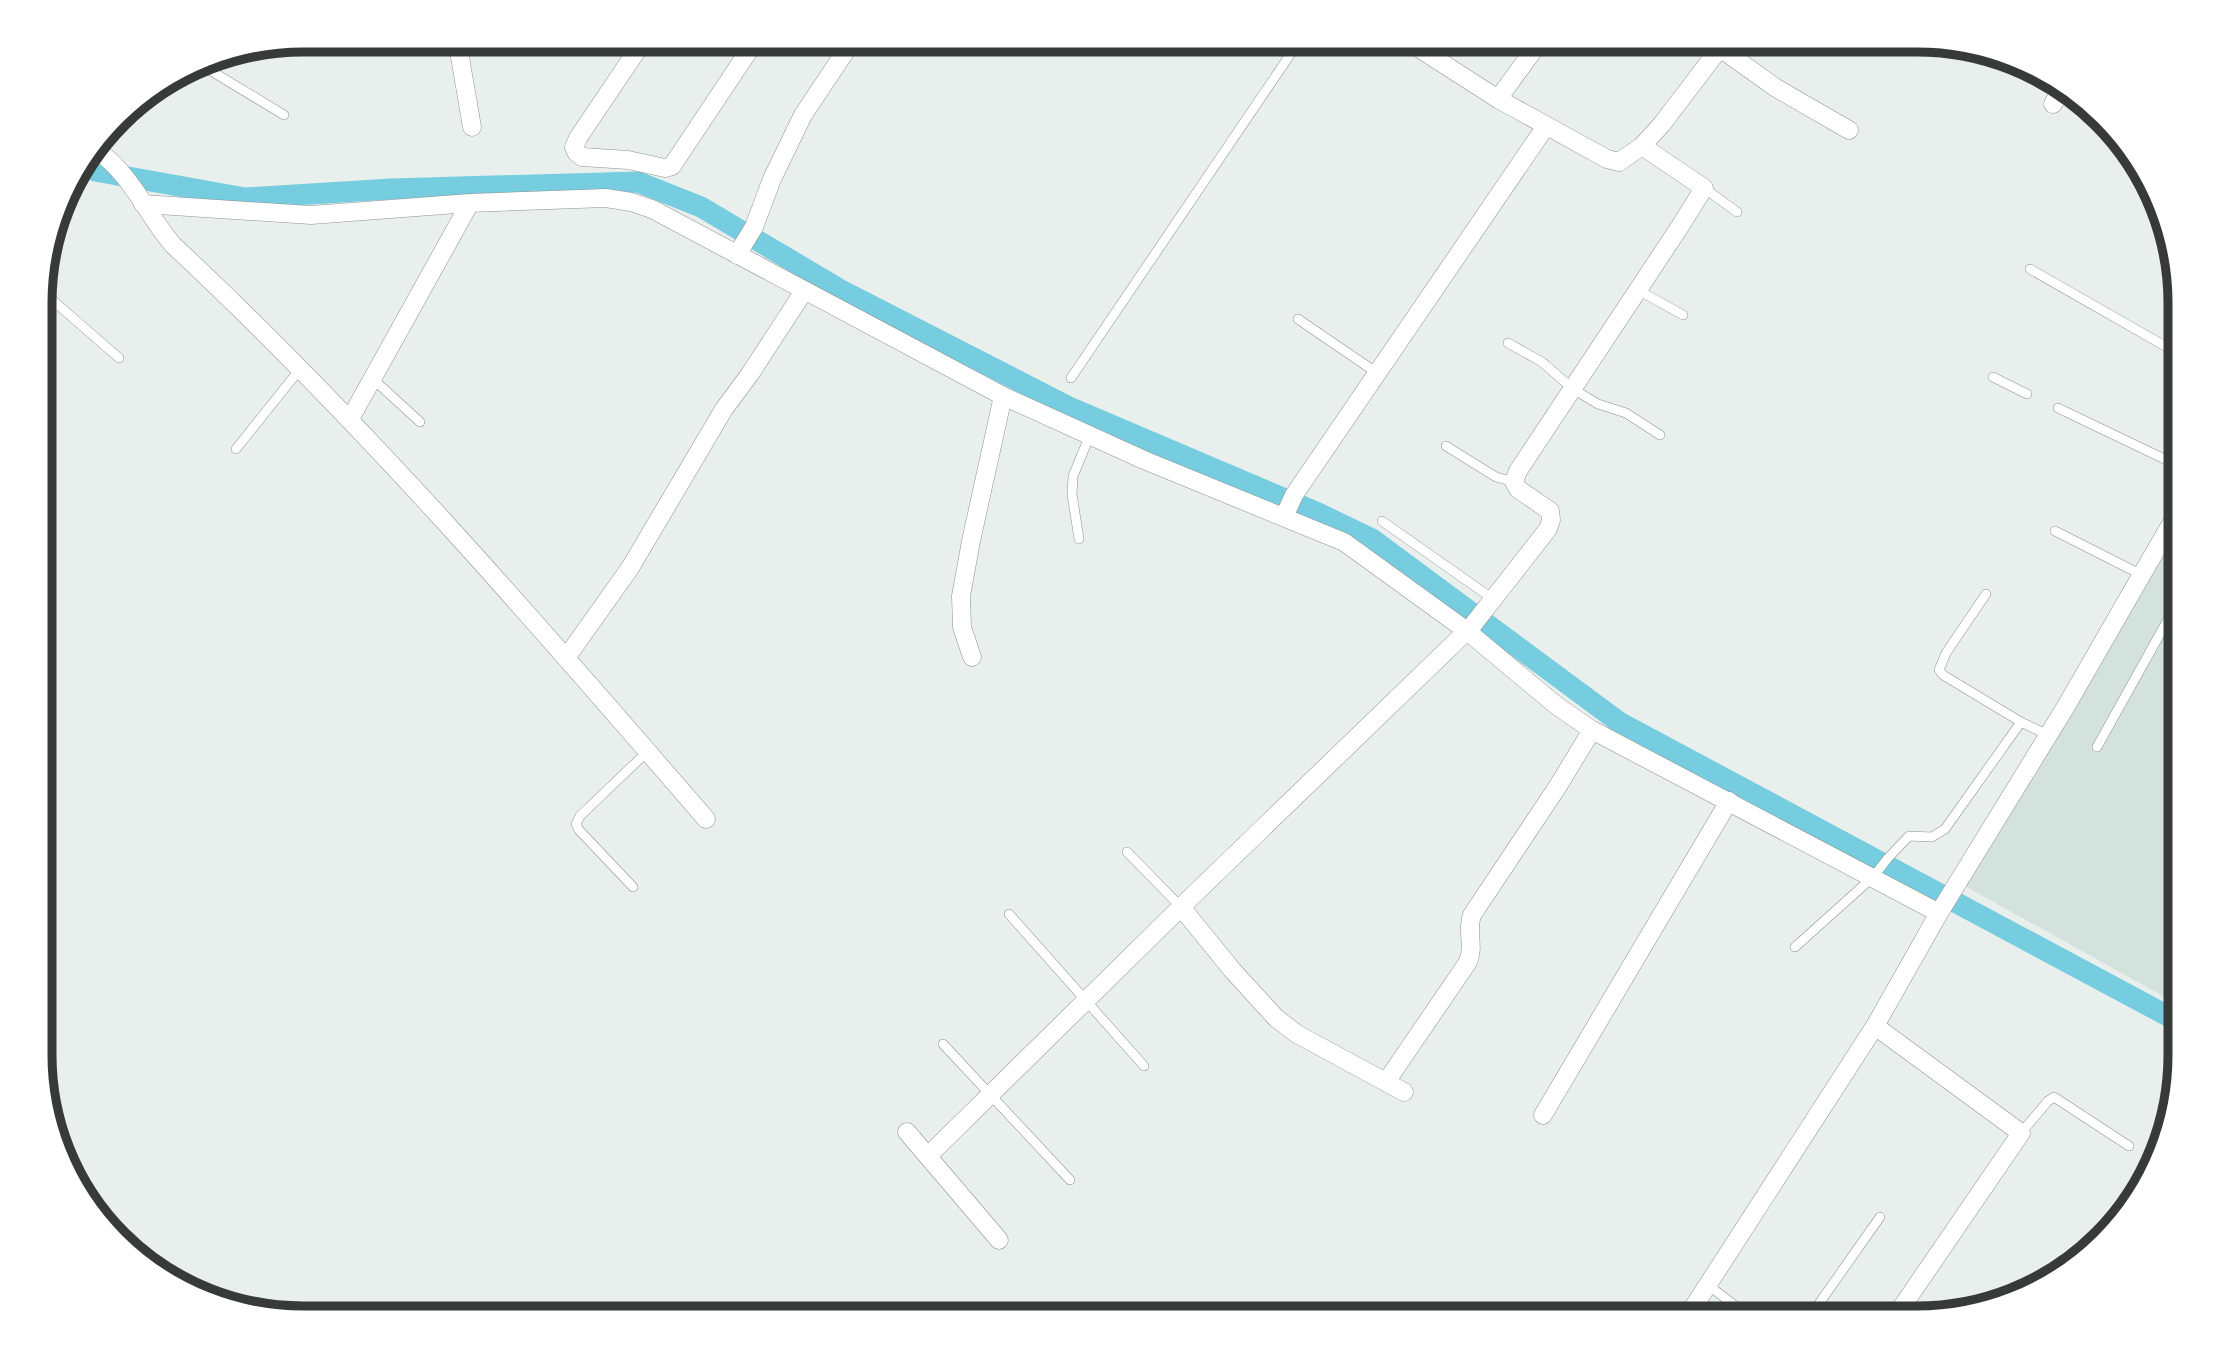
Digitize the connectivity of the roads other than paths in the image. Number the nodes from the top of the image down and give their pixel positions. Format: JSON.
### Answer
{"nodes":[{"id":1,"x":459,"y":52,"type":"edge"},
{"id":2,"x":636,"y":52,"type":"edge"},
{"id":3,"x":748,"y":52,"type":"edge"},
{"id":4,"x":845,"y":52,"type":"edge"},
{"id":5,"x":1292,"y":52,"type":"edge"},
{"id":6,"x":1425,"y":52,"type":"edge"},
{"id":7,"x":1532,"y":52,"type":"edge"},
{"id":8,"x":1717,"y":52,"type":"edge"},
{"id":9,"x":1733,"y":52,"type":"edge"},
{"id":10,"x":211,"y":71,"type":"edge"},
{"id":11,"x":2058,"y":96,"type":"edge"},
{"id":12,"x":1498,"y":99,"type":"junction"},
{"id":13,"x":2053,"y":104,"type":"dead end"},
{"id":14,"x":284,"y":115,"type":"dead end"},
{"id":15,"x":1546,"y":125,"type":"junction"},
{"id":16,"x":472,"y":127,"type":"dead end"},
{"id":17,"x":1849,"y":130,"type":"dead end"},
{"id":18,"x":1642,"y":146,"type":"junction"},
{"id":19,"x":102,"y":154,"type":"edge"},
{"id":20,"x":1704,"y":188,"type":"junction"},
{"id":21,"x":141,"y":201,"type":"junction"},
{"id":22,"x":470,"y":203,"type":"junction"},
{"id":23,"x":1737,"y":212,"type":"dead end"},
{"id":24,"x":739,"y":252,"type":"junction"},
{"id":25,"x":2030,"y":269,"type":"dead end"},
{"id":26,"x":1638,"y":290,"type":"junction"},
{"id":27,"x":804,"y":291,"type":"junction"},
{"id":28,"x":52,"y":299,"type":"edge"},
{"id":29,"x":1683,"y":315,"type":"dead end"},
{"id":30,"x":1298,"y":319,"type":"dead end"},
{"id":31,"x":1507,"y":343,"type":"dead end"},
{"id":32,"x":2168,"y":348,"type":"edge"},
{"id":33,"x":119,"y":358,"type":"dead end"},
{"id":34,"x":300,"y":369,"type":"junction"},
{"id":35,"x":1377,"y":373,"type":"junction"},
{"id":36,"x":1993,"y":377,"type":"dead end"},
{"id":37,"x":1071,"y":378,"type":"dead end"},
{"id":38,"x":373,"y":379,"type":"junction"},
{"id":39,"x":1573,"y":389,"type":"junction"},
{"id":40,"x":2027,"y":394,"type":"dead end"},
{"id":41,"x":1003,"y":396,"type":"junction"},
{"id":42,"x":2058,"y":408,"type":"dead end"},
{"id":43,"x":350,"y":419,"type":"junction"},
{"id":44,"x":420,"y":422,"type":"dead end"},
{"id":45,"x":1090,"y":435,"type":"junction"},
{"id":46,"x":1660,"y":435,"type":"dead end"},
{"id":47,"x":1446,"y":446,"type":"dead end"},
{"id":48,"x":236,"y":449,"type":"dead end"},
{"id":49,"x":2168,"y":461,"type":"edge"},
{"id":50,"x":1514,"y":482,"type":"junction"},
{"id":51,"x":1288,"y":507,"type":"junction"},
{"id":52,"x":1382,"y":521,"type":"dead end"},
{"id":53,"x":2055,"y":531,"type":"dead end"},
{"id":54,"x":2168,"y":532,"type":"edge"},
{"id":55,"x":1079,"y":539,"type":"dead end"},
{"id":56,"x":2142,"y":575,"type":"junction"},
{"id":57,"x":1986,"y":594,"type":"dead end"},
{"id":58,"x":1489,"y":605,"type":"junction"},
{"id":59,"x":2168,"y":620,"type":"edge"},
{"id":60,"x":1470,"y":628,"type":"junction"},
{"id":61,"x":972,"y":657,"type":"dead end"},
{"id":62,"x":566,"y":658,"type":"junction"},
{"id":63,"x":2021,"y":722,"type":"junction"},
{"id":64,"x":1592,"y":730,"type":"junction"},
{"id":65,"x":2048,"y":735,"type":"junction"},
{"id":66,"x":2097,"y":747,"type":"dead end"},
{"id":67,"x":648,"y":751,"type":"junction"},
{"id":68,"x":1728,"y":801,"type":"junction"},
{"id":69,"x":706,"y":819,"type":"dead end"},
{"id":70,"x":1126,"y":852,"type":"dead end"},
{"id":71,"x":1877,"y":873,"type":"junction"},
{"id":72,"x":633,"y":887,"type":"dead end"},
{"id":73,"x":1946,"y":903,"type":"junction"},
{"id":74,"x":1181,"y":907,"type":"junction"},
{"id":75,"x":1009,"y":914,"type":"dead end"},
{"id":76,"x":1796,"y":947,"type":"dead end"},
{"id":77,"x":1086,"y":1002,"type":"junction"},
{"id":78,"x":1875,"y":1026,"type":"junction"},
{"id":79,"x":943,"y":1044,"type":"dead end"},
{"id":80,"x":1144,"y":1066,"type":"dead end"},
{"id":81,"x":1386,"y":1082,"type":"junction"},
{"id":82,"x":1404,"y":1092,"type":"dead end"},
{"id":83,"x":990,"y":1094,"type":"junction"},
{"id":84,"x":1543,"y":1115,"type":"dead end"},
{"id":85,"x":907,"y":1132,"type":"dead end"},
{"id":86,"x":2021,"y":1133,"type":"junction"},
{"id":87,"x":2129,"y":1146,"type":"dead end"},
{"id":88,"x":928,"y":1156,"type":"junction"},
{"id":89,"x":1070,"y":1180,"type":"dead end"},
{"id":90,"x":1880,"y":1217,"type":"dead end"},
{"id":91,"x":999,"y":1240,"type":"dead end"},
{"id":92,"x":1708,"y":1285,"type":"junction"},
{"id":93,"x":1694,"y":1306,"type":"edge"},
{"id":94,"x":1735,"y":1306,"type":"edge"},
{"id":95,"x":1817,"y":1306,"type":"edge"},
{"id":96,"x":1903,"y":1306,"type":"edge"}],
"edges":[{"from":1,"to":16,"type":"street"},
{"from":2,"to":3,"type":"street"},
{"from":4,"to":24,"type":"street"},
{"from":5,"to":37,"type":"lane"},
{"from":6,"to":12,"type":"street"},
{"from":7,"to":12,"type":"street"},
{"from":8,"to":18,"type":"street"},
{"from":9,"to":17,"type":"street"},
{"from":10,"to":14,"type":"lane"},
{"from":11,"to":13,"type":"street"},
{"from":12,"to":15,"type":"street"},
{"from":15,"to":18,"type":"street"},
{"from":15,"to":35,"type":"street"},
{"from":18,"to":20,"type":"street"},
{"from":19,"to":21,"type":"street"},
{"from":20,"to":23,"type":"lane"},
{"from":20,"to":26,"type":"street"},
{"from":21,"to":22,"type":"street"},
{"from":21,"to":34,"type":"street"},
{"from":22,"to":24,"type":"street"},
{"from":22,"to":38,"type":"street"},
{"from":24,"to":27,"type":"street"},
{"from":25,"to":32,"type":"lane"},
{"from":26,"to":29,"type":"lane"},
{"from":26,"to":39,"type":"street"},
{"from":27,"to":41,"type":"street"},
{"from":27,"to":62,"type":"street"},
{"from":28,"to":33,"type":"lane"},
{"from":30,"to":35,"type":"lane"},
{"from":31,"to":39,"type":"lane"},
{"from":34,"to":43,"type":"street"},
{"from":34,"to":48,"type":"lane"},
{"from":35,"to":51,"type":"street"},
{"from":36,"to":40,"type":"lane"},
{"from":38,"to":43,"type":"street"},
{"from":38,"to":44,"type":"lane"},
{"from":39,"to":46,"type":"lane"},
{"from":39,"to":50,"type":"street"},
{"from":41,"to":45,"type":"street"},
{"from":41,"to":61,"type":"street"},
{"from":42,"to":49,"type":"lane"},
{"from":43,"to":62,"type":"street"},
{"from":45,"to":51,"type":"street"},
{"from":45,"to":55,"type":"lane"},
{"from":47,"to":50,"type":"lane"},
{"from":50,"to":58,"type":"street"},
{"from":51,"to":60,"type":"street"},
{"from":52,"to":58,"type":"lane"},
{"from":53,"to":56,"type":"lane"},
{"from":54,"to":56,"type":"street"},
{"from":56,"to":65,"type":"street"},
{"from":57,"to":63,"type":"lane"},
{"from":58,"to":60,"type":"street"},
{"from":59,"to":66,"type":"lane"},
{"from":60,"to":64,"type":"street"},
{"from":60,"to":74,"type":"street"},
{"from":62,"to":67,"type":"street"},
{"from":63,"to":65,"type":"lane"},
{"from":63,"to":71,"type":"lane"},
{"from":64,"to":68,"type":"street"},
{"from":64,"to":81,"type":"street"},
{"from":65,"to":73,"type":"street"},
{"from":67,"to":69,"type":"street"},
{"from":67,"to":72,"type":"lane"},
{"from":68,"to":71,"type":"street"},
{"from":68,"to":84,"type":"street"},
{"from":70,"to":74,"type":"lane"},
{"from":71,"to":73,"type":"street"},
{"from":71,"to":76,"type":"lane"},
{"from":73,"to":78,"type":"street"},
{"from":74,"to":77,"type":"street"},
{"from":74,"to":81,"type":"street"},
{"from":75,"to":77,"type":"lane"},
{"from":77,"to":80,"type":"lane"},
{"from":77,"to":83,"type":"street"},
{"from":78,"to":86,"type":"street"},
{"from":78,"to":92,"type":"street"},
{"from":79,"to":83,"type":"lane"},
{"from":81,"to":82,"type":"street"},
{"from":83,"to":88,"type":"street"},
{"from":83,"to":89,"type":"lane"},
{"from":85,"to":88,"type":"street"},
{"from":86,"to":87,"type":"lane"},
{"from":86,"to":96,"type":"street"},
{"from":88,"to":91,"type":"street"},
{"from":90,"to":95,"type":"lane"},
{"from":92,"to":93,"type":"street"},
{"from":92,"to":94,"type":"lane"}]}
